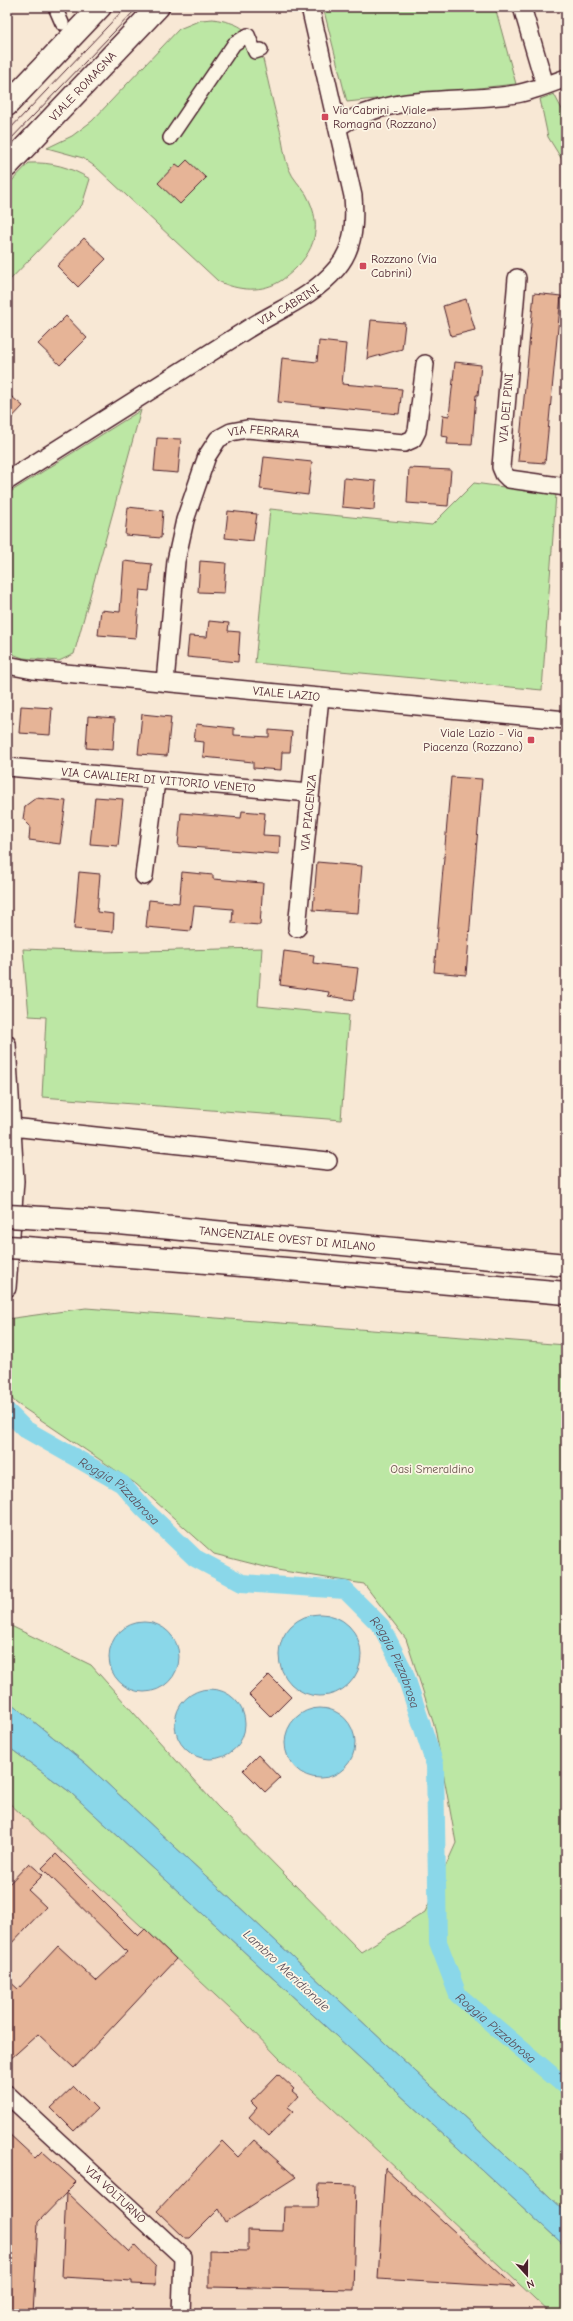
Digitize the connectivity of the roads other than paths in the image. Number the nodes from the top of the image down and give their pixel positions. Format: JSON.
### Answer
{"nodes":[{"id":1,"x":54,"y":7,"type":"edge"},
{"id":2,"x":100,"y":7,"type":"edge"},
{"id":3,"x":158,"y":7,"type":"edge"},
{"id":4,"x":310,"y":7,"type":"edge"},
{"id":5,"x":522,"y":7,"type":"edge"},
{"id":6,"x":62,"y":23,"type":"dead end"},
{"id":7,"x":261,"y":50,"type":"dead end"},
{"id":8,"x":566,"y":78,"type":"edge"},
{"id":9,"x":545,"y":85,"type":"junction"},
{"id":10,"x":7,"y":105,"type":"edge"},
{"id":11,"x":338,"y":127,"type":"junction"},
{"id":12,"x":170,"y":138,"type":"dead end"},
{"id":13,"x":7,"y":166,"type":"edge"},
{"id":14,"x":517,"y":278,"type":"dead end"},
{"id":15,"x":425,"y":364,"type":"dead end"},
{"id":16,"x":7,"y":481,"type":"edge"},
{"id":17,"x":566,"y":487,"type":"edge"},
{"id":18,"x":7,"y":665,"type":"edge"},
{"id":19,"x":165,"y":682,"type":"junction"},
{"id":20,"x":320,"y":697,"type":"junction"},
{"id":21,"x":566,"y":720,"type":"edge"},
{"id":22,"x":7,"y":767,"type":"edge"},
{"id":23,"x":156,"y":781,"type":"junction"},
{"id":24,"x":310,"y":793,"type":"junction"},
{"id":25,"x":144,"y":876,"type":"dead end"},
{"id":26,"x":297,"y":928,"type":"dead end"},
{"id":27,"x":7,"y":1044,"type":"edge"},
{"id":28,"x":12,"y":1127,"type":"junction"},
{"id":29,"x":10,"y":1151,"type":"edge"},
{"id":30,"x":328,"y":1161,"type":"dead end"},
{"id":31,"x":17,"y":1216,"type":"edge"},
{"id":32,"x":16,"y":1248,"type":"edge"},
{"id":33,"x":566,"y":1265,"type":"edge"},
{"id":34,"x":7,"y":1288,"type":"edge"},
{"id":35,"x":566,"y":1294,"type":"edge"},
{"id":36,"x":7,"y":2094,"type":"edge"},
{"id":37,"x":181,"y":2314,"type":"edge"}],
"edges":[{"from":1,"to":6,"type":"street"},
{"from":2,"to":10,"type":"main road"},
{"from":3,"to":13,"type":"main road","name":"VIALE ROMAGNA"},
{"from":4,"to":11,"type":"street","name":"VIA CABRINI"},
{"from":5,"to":9,"type":"street"},
{"from":7,"to":12,"type":"street"},
{"from":8,"to":9,"type":"street"},
{"from":9,"to":11,"type":"street"},
{"from":11,"to":16,"type":"street","name":"VIA CABRINI"},
{"from":14,"to":17,"type":"street","name":"VIA DEI PINI"},
{"from":15,"to":19,"type":"street","name":"VIA FERRARA"},
{"from":18,"to":19,"type":"street","name":"VIALE LAZIO"},
{"from":19,"to":20,"type":"street","name":"VIALE LAZIO"},
{"from":20,"to":21,"type":"street","name":"VIALE LAZIO"},
{"from":20,"to":24,"type":"street","name":"VIA PIACENZA"},
{"from":22,"to":23,"type":"street","name":"VIA CAVALIERI DI VITTORIO VENETO"},
{"from":23,"to":24,"type":"street","name":"VIA CAVALIERI DI VITTORIO VENETO"},
{"from":23,"to":25,"type":"street"},
{"from":24,"to":26,"type":"street","name":"VIA PIACENZA"},
{"from":27,"to":28,"type":"street"},
{"from":28,"to":29,"type":"street"},
{"from":28,"to":30,"type":"street"},
{"from":29,"to":34,"type":"street"},
{"from":31,"to":33,"type":"main road","name":"TANGENZIALE OVEST DI MILANO"},
{"from":32,"to":35,"type":"main road"},
{"from":36,"to":37,"type":"street","name":"VIA VOLTURNO"}]}
